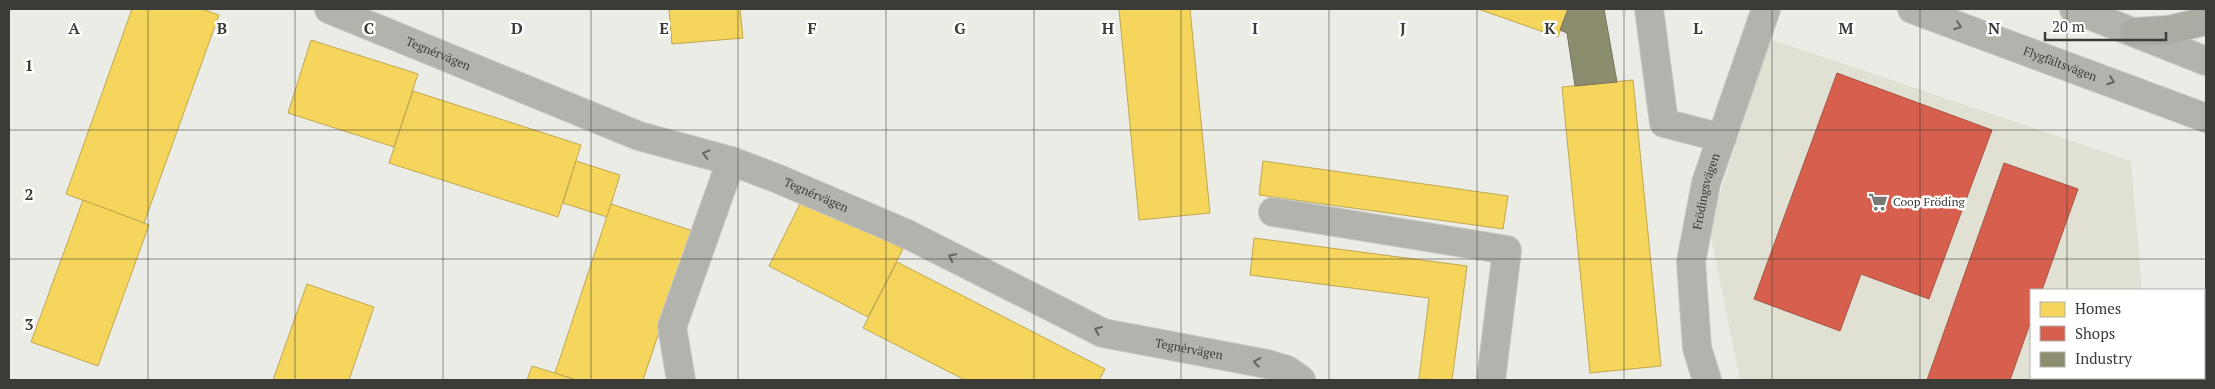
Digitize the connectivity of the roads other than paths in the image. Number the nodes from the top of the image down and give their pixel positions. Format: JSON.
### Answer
{"nodes":[{"id":1,"x":329,"y":9,"type":"edge"},
{"id":2,"x":1649,"y":9,"type":"edge"},
{"id":3,"x":1766,"y":9,"type":"edge"},
{"id":4,"x":1912,"y":9,"type":"edge"},
{"id":5,"x":2074,"y":9,"type":"edge"},
{"id":6,"x":2206,"y":21,"type":"edge"},
{"id":7,"x":2134,"y":32,"type":"junction"},
{"id":8,"x":2206,"y":61,"type":"edge"},
{"id":9,"x":2206,"y":118,"type":"edge"},
{"id":10,"x":1722,"y":138,"type":"junction"},
{"id":11,"x":731,"y":161,"type":"junction"},
{"id":12,"x":1273,"y":212,"type":"dead end"},
{"id":13,"x":681,"y":380,"type":"edge"},
{"id":14,"x":1301,"y":380,"type":"edge"},
{"id":15,"x":1492,"y":380,"type":"edge"},
{"id":16,"x":1707,"y":380,"type":"edge"}],
"edges":[{"from":11,"to":1,"type":"street","name":"Tegnérvägen","one_way":true},
{"from":2,"to":10,"type":"street"},
{"from":3,"to":10,"type":"street","name":"Frödingsvägen"},
{"from":4,"to":9,"type":"street","name":"Flygfältsvägen","one_way":true},
{"from":5,"to":7,"type":"street"},
{"from":6,"to":7,"type":"main road"},
{"from":7,"to":8,"type":"street"},
{"from":10,"to":16,"type":"street","name":"Frödingsvägen"},
{"from":11,"to":13,"type":"street"},
{"from":14,"to":11,"type":"street","name":"Tegnérvägen","one_way":true},
{"from":12,"to":15,"type":"street"}]}
